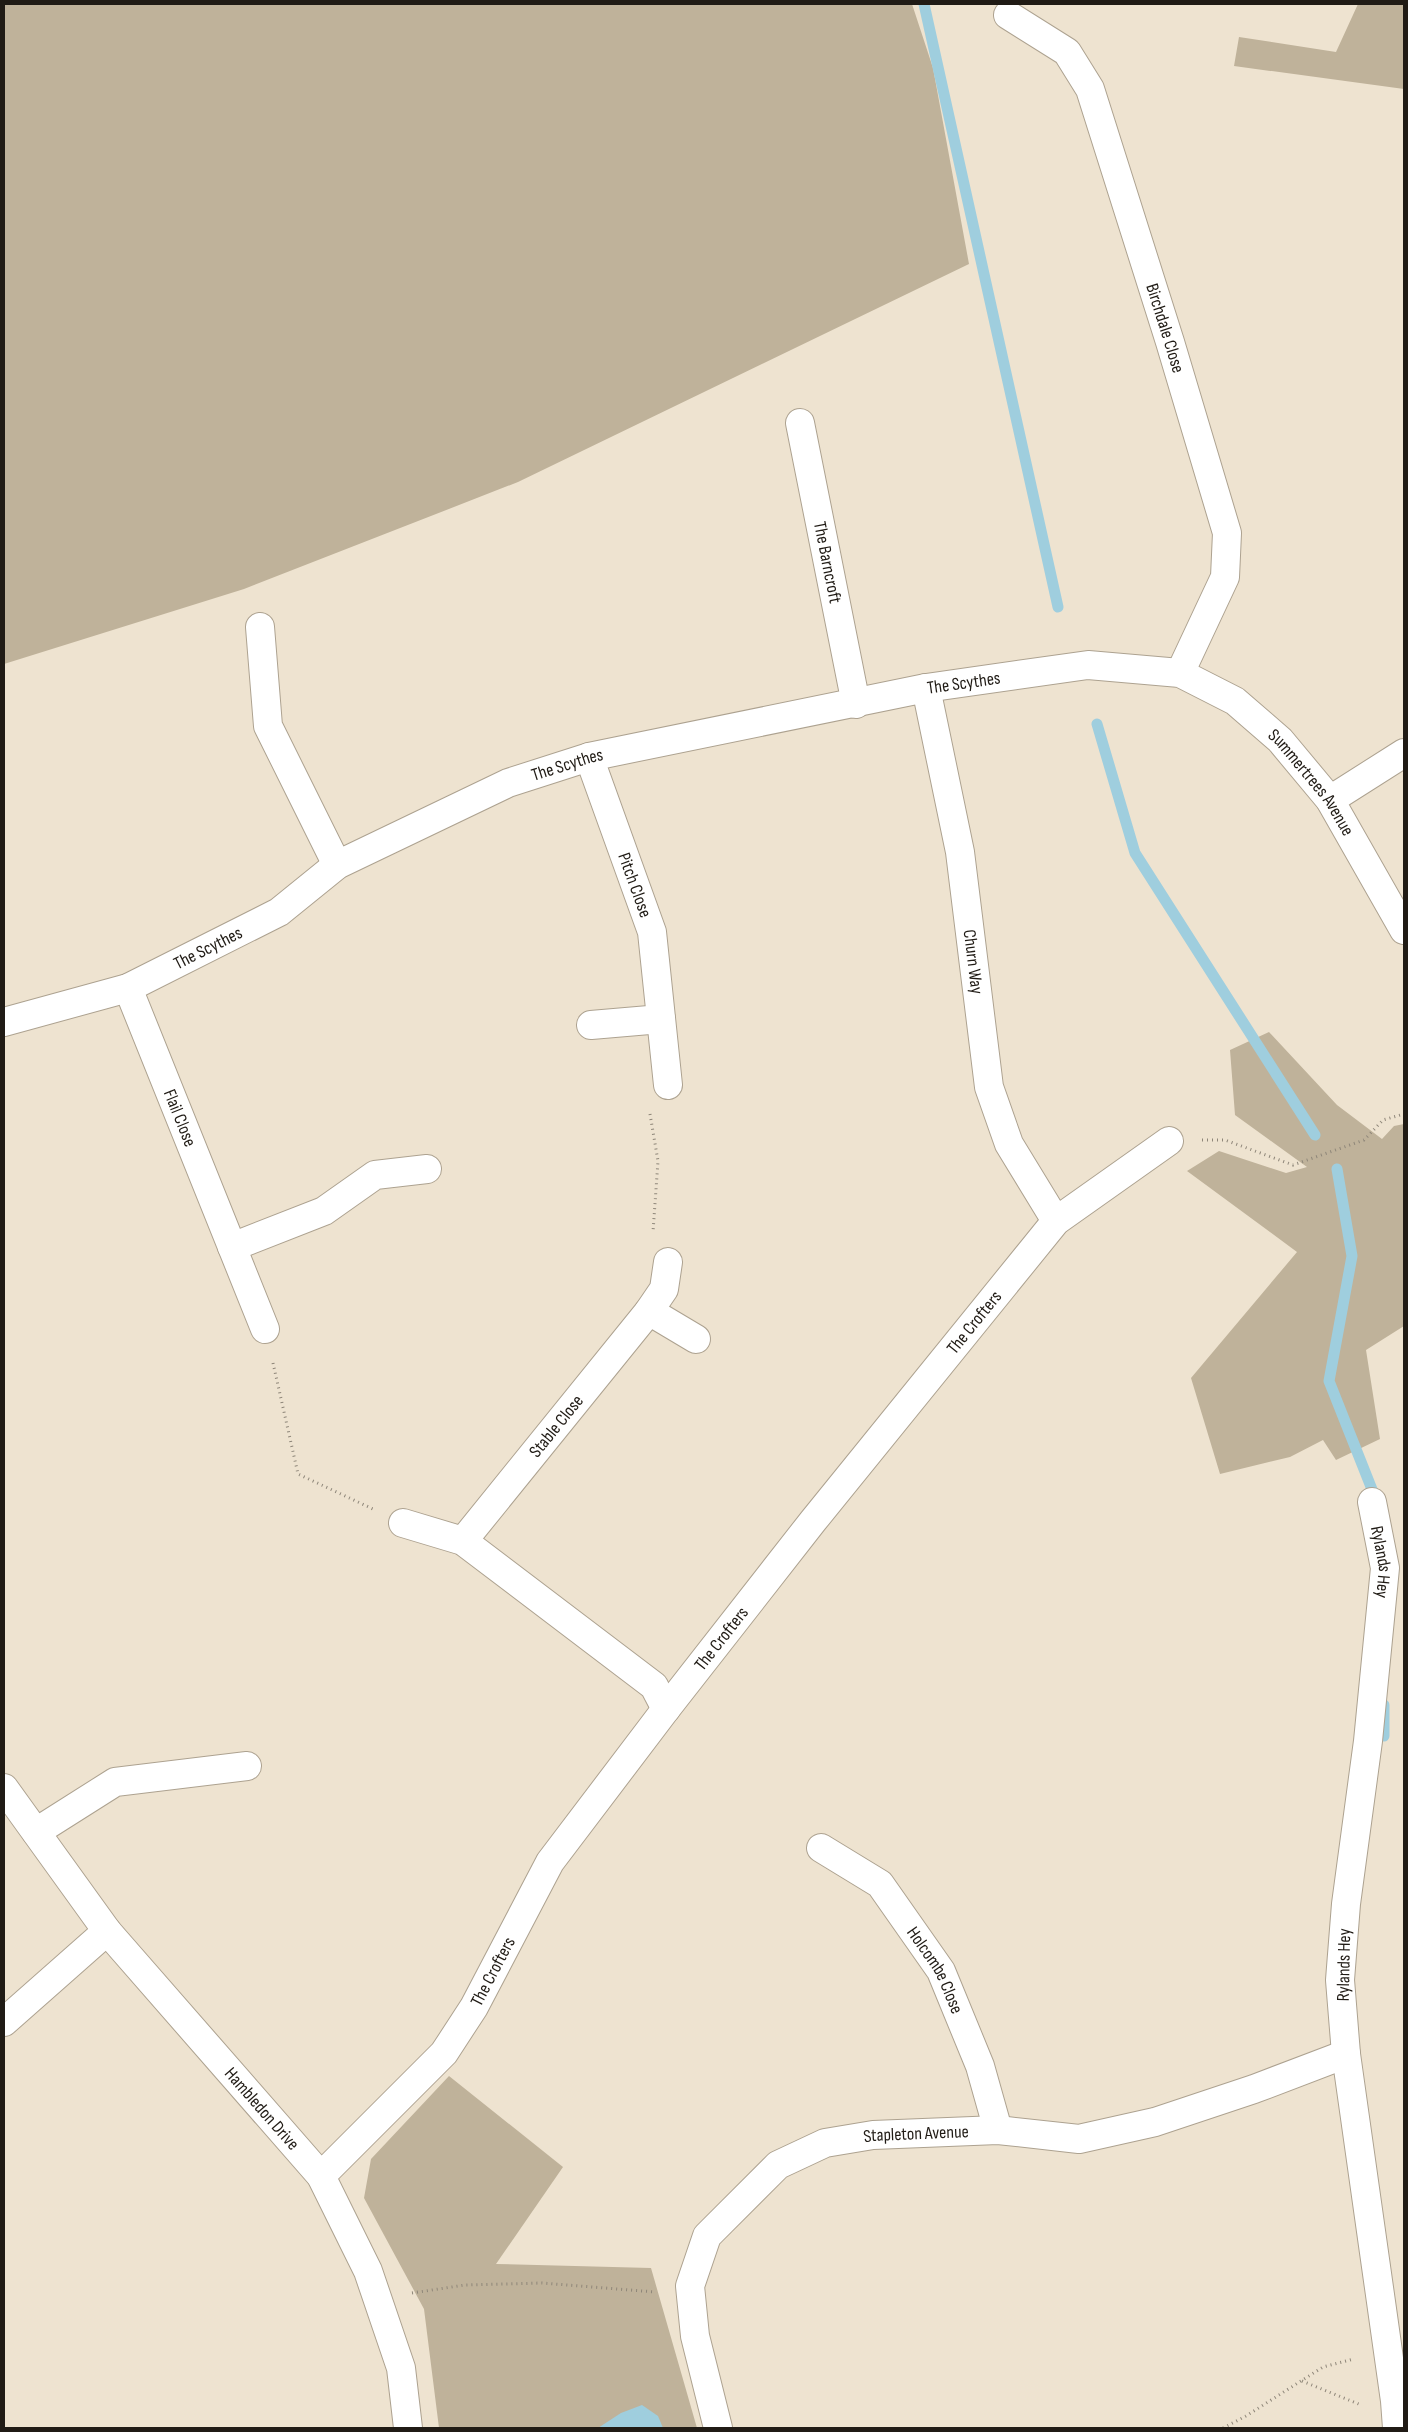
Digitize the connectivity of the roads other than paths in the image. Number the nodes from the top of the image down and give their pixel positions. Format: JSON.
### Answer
{"nodes":[{"id":1,"x":1008,"y":15,"type":"dead end"},
{"id":2,"x":800,"y":423,"type":"dead end"},
{"id":3,"x":260,"y":627,"type":"dead end"},
{"id":4,"x":1180,"y":673,"type":"junction"},
{"id":5,"x":926,"y":688,"type":"junction"},
{"id":6,"x":856,"y":704,"type":"junction"},
{"id":7,"x":1404,"y":753,"type":"edge"},
{"id":8,"x":589,"y":757,"type":"junction"},
{"id":9,"x":1330,"y":800,"type":"junction"},
{"id":10,"x":337,"y":866,"type":"junction"},
{"id":11,"x":1404,"y":930,"type":"edge"},
{"id":12,"x":128,"y":988,"type":"junction"},
{"id":13,"x":661,"y":1019,"type":"junction"},
{"id":14,"x":4,"y":1022,"type":"edge"},
{"id":15,"x":591,"y":1025,"type":"dead end"},
{"id":16,"x":667,"y":1080,"type":"road end"},
{"id":17,"x":1169,"y":1141,"type":"road end"},
{"id":18,"x":427,"y":1169,"type":"dead end"},
{"id":19,"x":1056,"y":1222,"type":"junction"},
{"id":20,"x":232,"y":1247,"type":"junction"},
{"id":21,"x":668,"y":1262,"type":"road end"},
{"id":22,"x":649,"y":1311,"type":"junction"},
{"id":23,"x":265,"y":1328,"type":"road end"},
{"id":24,"x":696,"y":1339,"type":"dead end"},
{"id":25,"x":1372,"y":1502,"type":"dead end"},
{"id":26,"x":403,"y":1523,"type":"road end"},
{"id":27,"x":463,"y":1540,"type":"junction"},
{"id":28,"x":666,"y":1709,"type":"junction"},
{"id":29,"x":247,"y":1766,"type":"dead end"},
{"id":30,"x":4,"y":1788,"type":"edge"},
{"id":31,"x":36,"y":1832,"type":"junction"},
{"id":32,"x":821,"y":1848,"type":"dead end"},
{"id":33,"x":107,"y":1931,"type":"junction"},
{"id":34,"x":4,"y":2022,"type":"edge"},
{"id":35,"x":1346,"y":2054,"type":"junction"},
{"id":36,"x":998,"y":2130,"type":"junction"},
{"id":37,"x":321,"y":2176,"type":"junction"},
{"id":38,"x":1396,"y":2424,"type":"edge"},
{"id":39,"x":408,"y":2428,"type":"edge"},
{"id":40,"x":718,"y":2428,"type":"edge"}],
"edges":[{"from":1,"to":4,"type":"street","name":"Birchdale Close"},
{"from":2,"to":6,"type":"street","name":"The Barncroft"},
{"from":3,"to":10,"type":"street"},
{"from":4,"to":5,"type":"street","name":"The Scythes"},
{"from":4,"to":9,"type":"street","name":"Summertrees Avenue"},
{"from":5,"to":6,"type":"street","name":"The Scythes"},
{"from":5,"to":19,"type":"street","name":"Churn Way"},
{"from":6,"to":8,"type":"street","name":"The Scythes"},
{"from":7,"to":9,"type":"street"},
{"from":8,"to":10,"type":"street","name":"The Scythes"},
{"from":8,"to":13,"type":"street","name":"Pitch Close"},
{"from":9,"to":11,"type":"street","name":"Summertrees Avenue"},
{"from":10,"to":12,"type":"street","name":"The Scythes"},
{"from":12,"to":14,"type":"street","name":"The Scythes"},
{"from":12,"to":20,"type":"street","name":"Flail Close"},
{"from":13,"to":15,"type":"street"},
{"from":13,"to":16,"type":"street","name":"Pitch Close"},
{"from":17,"to":19,"type":"street","name":"The Crofters"},
{"from":18,"to":20,"type":"street"},
{"from":19,"to":28,"type":"street","name":"The Crofters"},
{"from":20,"to":23,"type":"street","name":"Flail Close"},
{"from":21,"to":22,"type":"street","name":"Stable Close"},
{"from":22,"to":24,"type":"street"},
{"from":22,"to":27,"type":"street","name":"Stable Close"},
{"from":25,"to":35,"type":"street","name":"Rylands Hey"},
{"from":26,"to":27,"type":"street"},
{"from":27,"to":28,"type":"street"},
{"from":28,"to":37,"type":"street","name":"The Crofters"},
{"from":29,"to":31,"type":"street"},
{"from":30,"to":31,"type":"street","name":"Hambledon Drive"},
{"from":31,"to":33,"type":"street","name":"Hambledon Drive"},
{"from":32,"to":36,"type":"street","name":"Holcombe Close"},
{"from":33,"to":34,"type":"street"},
{"from":33,"to":37,"type":"street","name":"Hambledon Drive"},
{"from":35,"to":36,"type":"street","name":"Stapleton Avenue"},
{"from":35,"to":38,"type":"street","name":"Rylands Hey"},
{"from":36,"to":40,"type":"street","name":"Stapleton Avenue"},
{"from":37,"to":39,"type":"street","name":"Hambledon Drive"}]}
